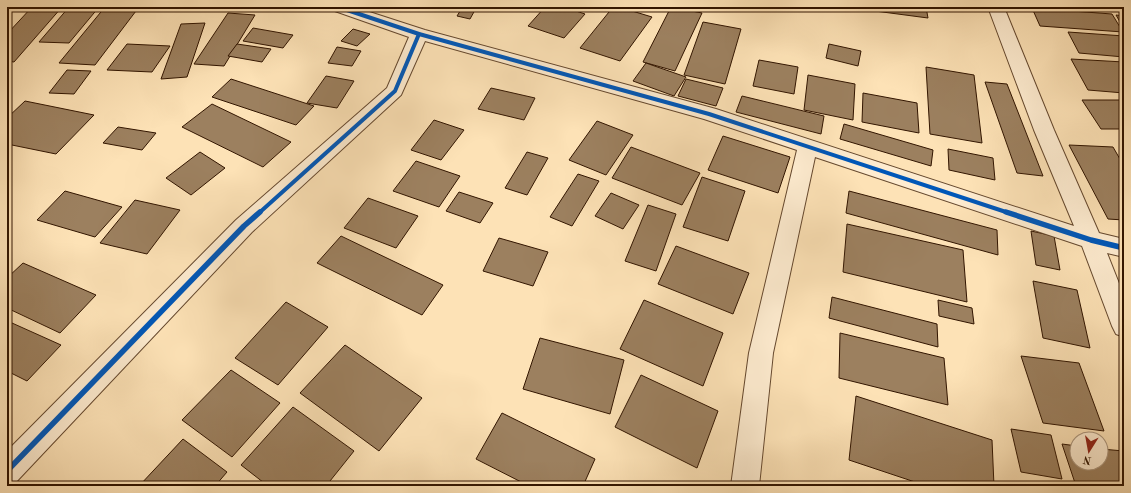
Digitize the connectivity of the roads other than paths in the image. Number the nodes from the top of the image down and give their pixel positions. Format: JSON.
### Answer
{"nodes":[{"id":1,"x":338,"y":7,"type":"edge"},
{"id":2,"x":996,"y":7,"type":"edge"},
{"id":3,"x":419,"y":34,"type":"junction"},
{"id":4,"x":808,"y":146,"type":"junction"},
{"id":5,"x":1091,"y":240,"type":"junction"},
{"id":6,"x":1124,"y":248,"type":"edge"},
{"id":7,"x":1124,"y":326,"type":"edge"},
{"id":8,"x":7,"y":471,"type":"edge"},
{"id":9,"x":745,"y":486,"type":"edge"}],
"edges":[{"from":1,"to":3,"type":"street"},
{"from":2,"to":5,"type":"street"},
{"from":3,"to":4,"type":"street"},
{"from":3,"to":8,"type":"street"},
{"from":4,"to":5,"type":"street"},
{"from":4,"to":9,"type":"street"},
{"from":5,"to":6,"type":"street"},
{"from":5,"to":7,"type":"street"}]}
